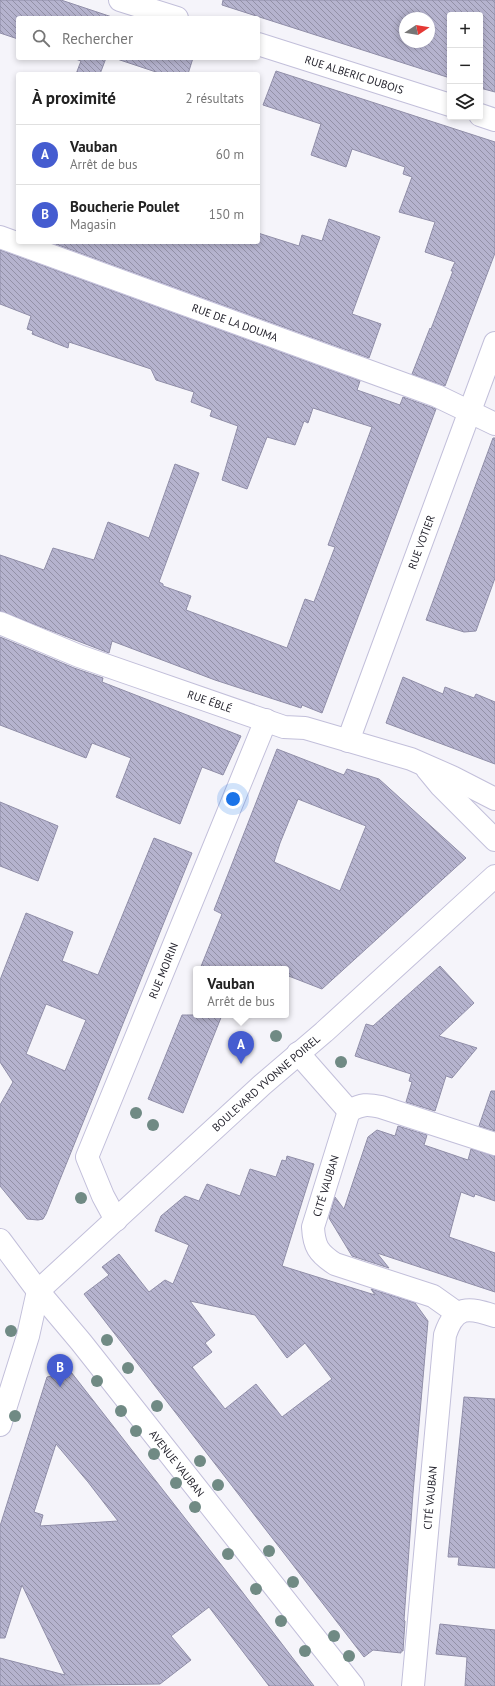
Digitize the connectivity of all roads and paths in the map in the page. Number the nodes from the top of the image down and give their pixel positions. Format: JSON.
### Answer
{"nodes":[{"id":1,"x":120,"y":0,"type":"edge"},
{"id":2,"x":171,"y":16,"type":"edge"},
{"id":3,"x":260,"y":45,"type":"edge"},
{"id":4,"x":447,"y":104,"type":"edge"},
{"id":5,"x":483,"y":116,"type":"edge"},
{"id":6,"x":495,"y":120,"type":"edge"},
{"id":7,"x":0,"y":237,"type":"edge"},
{"id":8,"x":16,"y":243,"type":"edge"},
{"id":9,"x":19,"y":244,"type":"edge"},
{"id":10,"x":495,"y":343,"type":"edge"},
{"id":11,"x":469,"y":413,"type":"junction"},
{"id":12,"x":495,"y":424,"type":"edge"},
{"id":13,"x":0,"y":623,"type":"edge"},
{"id":14,"x":266,"y":720,"type":"junction"},
{"id":15,"x":348,"y":741,"type":"junction"},
{"id":16,"x":424,"y":765,"type":"junction"},
{"id":17,"x":495,"y":799,"type":"edge"},
{"id":18,"x":495,"y":840,"type":"edge"},
{"id":19,"x":495,"y":876,"type":"edge"},
{"id":20,"x":298,"y":1053,"type":"junction"},
{"id":21,"x":349,"y":1111,"type":"junction"},
{"id":22,"x":495,"y":1144,"type":"edge"},
{"id":23,"x":116,"y":1220,"type":"junction"},
{"id":24,"x":0,"y":1240,"type":"edge"},
{"id":25,"x":38,"y":1290,"type":"junction"},
{"id":26,"x":457,"y":1313,"type":"junction"},
{"id":27,"x":495,"y":1316,"type":"edge"},
{"id":28,"x":0,"y":1425,"type":"edge"},
{"id":29,"x":353,"y":1686,"type":"edge"},
{"id":30,"x":413,"y":1686,"type":"edge"}],
"edges":[{"from":1,"to":2,"type":"street"},
{"from":3,"to":4,"type":"street","name":"RUE ALBERIC DUBOIS"},
{"from":5,"to":6,"type":"street"},
{"from":7,"to":8,"type":"street","name":"RUE DE LA DOUMA"},
{"from":9,"to":11,"type":"street","name":"RUE DE LA DOUMA"},
{"from":10,"to":11,"type":"street","name":"RUE VOTIER"},
{"from":11,"to":12,"type":"street","name":"RUE DE LA DOUMA"},
{"from":11,"to":15,"type":"street","name":"RUE VOTIER"},
{"from":13,"to":14,"type":"street","name":"RUE ÉBLÉ"},
{"from":14,"to":15,"type":"street","name":"RUE ÉBLÉ"},
{"from":14,"to":23,"type":"street","name":"RUE MOIRIN"},
{"from":15,"to":16,"type":"street","name":"RUE ÉBLÉ"},
{"from":16,"to":17,"type":"street","name":"RUE ÉBLÉ"},
{"from":16,"to":18,"type":"street","name":"RUE ÉBLÉ"},
{"from":19,"to":20,"type":"street","name":"BOULEVARD YVONNE POIREL"},
{"from":20,"to":21,"type":"street"},
{"from":20,"to":23,"type":"street","name":"BOULEVARD YVONNE POIREL"},
{"from":21,"to":22,"type":"street"},
{"from":21,"to":26,"type":"street","name":"CITÉ VAUBAN"},
{"from":23,"to":25,"type":"street","name":"BOULEVARD YVONNE POIREL"},
{"from":24,"to":25,"type":"street","name":"AVENUE VAUBAN"},
{"from":25,"to":28,"type":"street"},
{"from":25,"to":29,"type":"street","name":"AVENUE VAUBAN"},
{"from":26,"to":27,"type":"street"},
{"from":26,"to":30,"type":"street","name":"CITÉ VAUBAN"}]}
